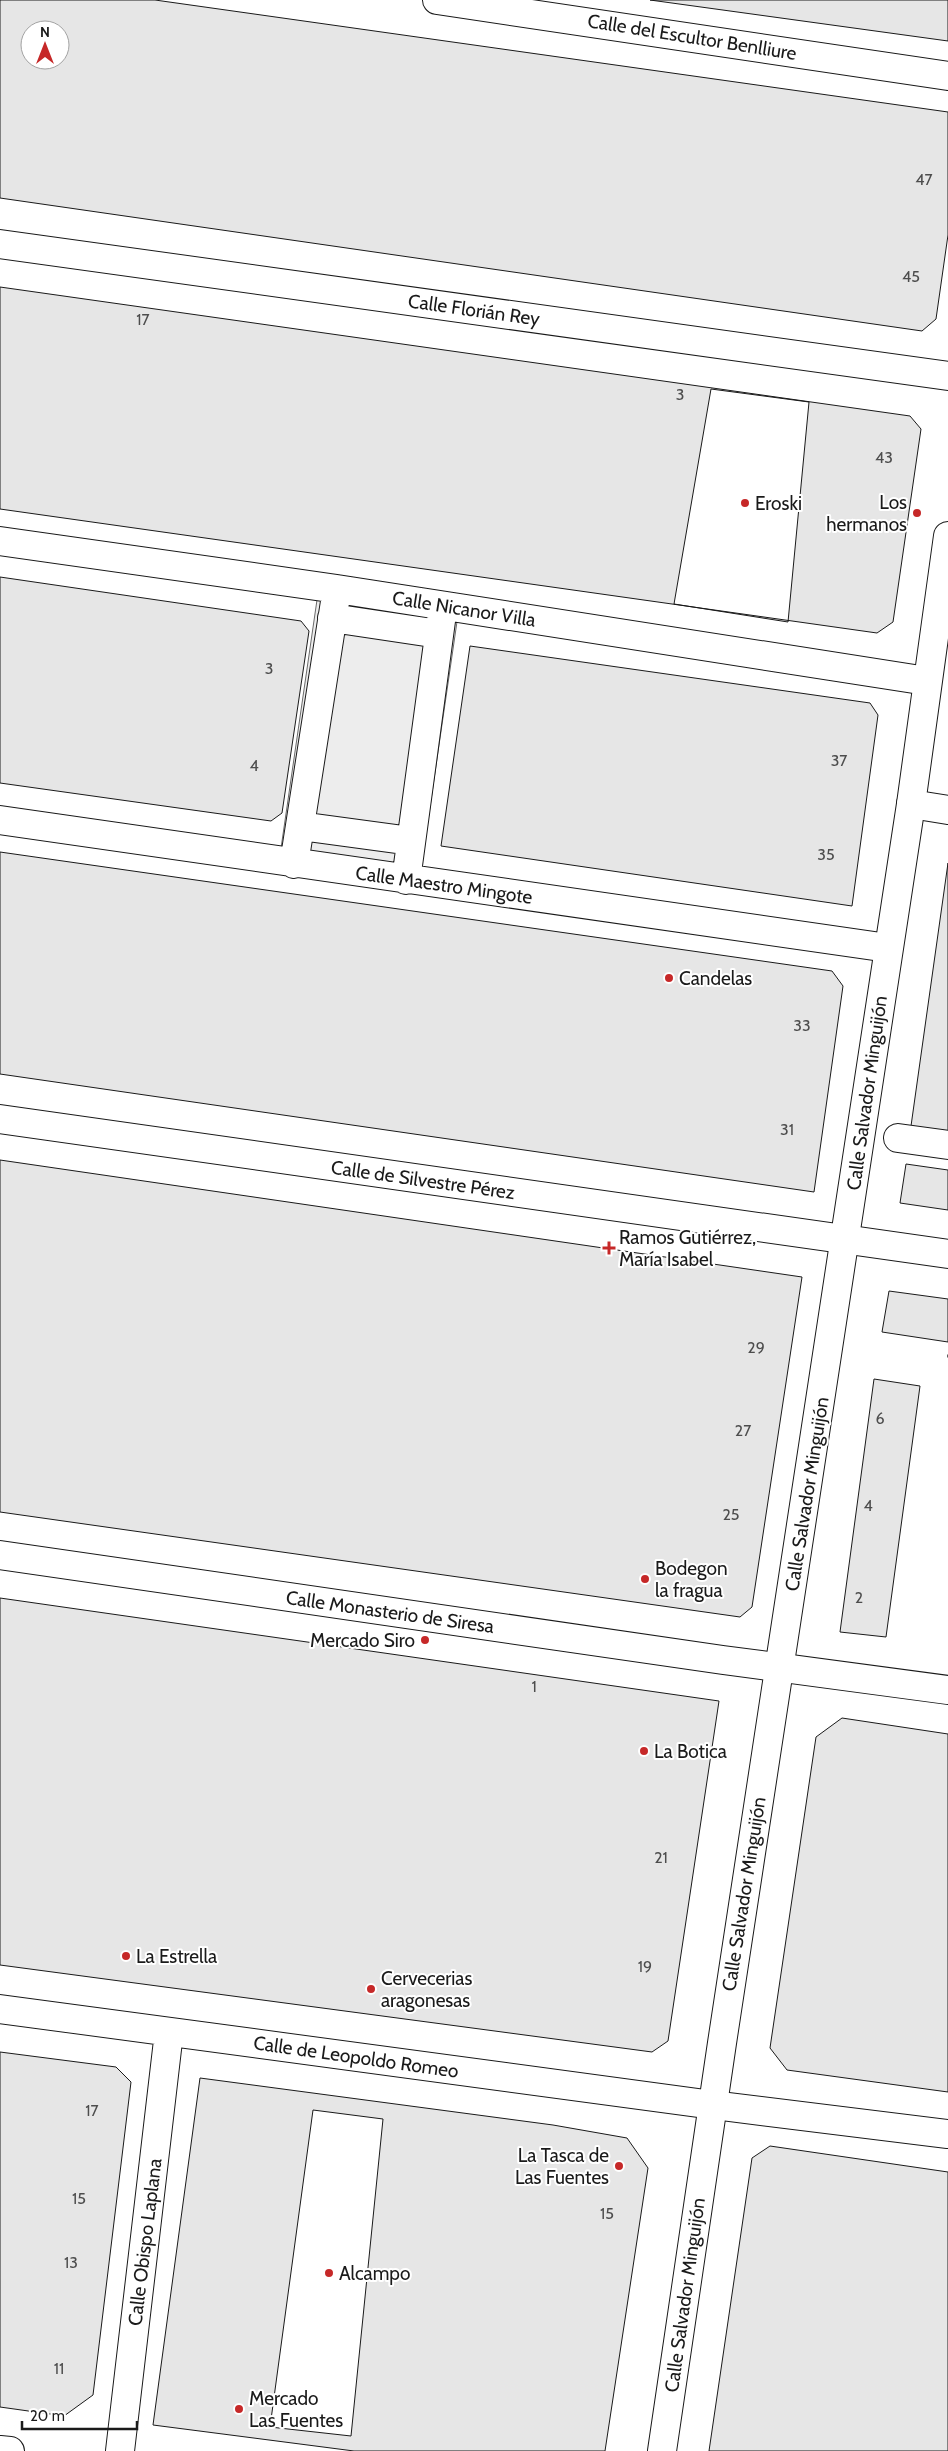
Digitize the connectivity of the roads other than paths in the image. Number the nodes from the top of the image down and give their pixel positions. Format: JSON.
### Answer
{"nodes":[{"id":1,"x":437,"y":0,"type":"edge"},
{"id":2,"x":531,"y":6,"type":"edge"},
{"id":3,"x":948,"y":76,"type":"edge"},
{"id":4,"x":0,"y":244,"type":"edge"},
{"id":5,"x":948,"y":376,"type":"edge"},
{"id":6,"x":948,"y":536,"type":"edge"},
{"id":7,"x":0,"y":541,"type":"edge"},
{"id":8,"x":337,"y":589,"type":"junction"},
{"id":9,"x":443,"y":606,"type":"junction"},
{"id":10,"x":332,"y":618,"type":"junction"},
{"id":11,"x":439,"y":634,"type":"junction"},
{"id":12,"x":927,"y":681,"type":"junction"},
{"id":13,"x":911,"y":804,"type":"junction"},
{"id":14,"x":948,"y":810,"type":"edge"},
{"id":15,"x":0,"y":820,"type":"edge"},
{"id":16,"x":300,"y":826,"type":"junction"},
{"id":17,"x":411,"y":841,"type":"junction"},
{"id":18,"x":294,"y":864,"type":"junction"},
{"id":19,"x":406,"y":880,"type":"junction"},
{"id":20,"x":888,"y":948,"type":"junction"},
{"id":21,"x":0,"y":1119,"type":"edge"},
{"id":22,"x":898,"y":1138,"type":"dead end"},
{"id":23,"x":948,"y":1145,"type":"edge"},
{"id":24,"x":846,"y":1240,"type":"junction"},
{"id":25,"x":948,"y":1254,"type":"edge"},
{"id":26,"x":0,"y":1555,"type":"edge"},
{"id":27,"x":780,"y":1668,"type":"junction"},
{"id":28,"x":948,"y":1690,"type":"edge"},
{"id":29,"x":0,"y":2009,"type":"edge"},
{"id":30,"x":169,"y":2032,"type":"junction"},
{"id":31,"x":713,"y":2105,"type":"junction"},
{"id":32,"x":948,"y":2134,"type":"edge"},
{"id":33,"x":0,"y":2450,"type":"edge"},
{"id":34,"x":10,"y":2451,"type":"edge"},
{"id":35,"x":120,"y":2451,"type":"edge"},
{"id":36,"x":662,"y":2451,"type":"edge"}],
"edges":[{"from":1,"to":2,"type":"street","name":"Calle del Escultor Benlliure"},
{"from":2,"to":3,"type":"street","name":"Calle del Escultor Benlliure"},
{"from":4,"to":5,"type":"street","name":"Calle Florián Rey"},
{"from":6,"to":12,"type":"street","name":"Calle Salvador Minguijón"},
{"from":7,"to":8,"type":"street","name":"Calle Nicanor Villa"},
{"from":8,"to":9,"type":"street","name":"Calle Nicanor Villa"},
{"from":8,"to":10,"type":"street"},
{"from":9,"to":11,"type":"street"},
{"from":9,"to":12,"type":"street","name":"Calle Nicanor Villa"},
{"from":10,"to":11,"type":"street"},
{"from":10,"to":16,"type":"street"},
{"from":11,"to":17,"type":"street"},
{"from":12,"to":13,"type":"street","name":"Calle Salvador Minguijón"},
{"from":13,"to":14,"type":"street"},
{"from":13,"to":20,"type":"street","name":"Calle Salvador Minguijón"},
{"from":15,"to":18,"type":"street","name":"Calle Maestro Mingote"},
{"from":16,"to":17,"type":"street"},
{"from":16,"to":18,"type":"street"},
{"from":17,"to":19,"type":"street"},
{"from":18,"to":19,"type":"street","name":"Calle Maestro Mingote"},
{"from":19,"to":20,"type":"street","name":"Calle Maestro Mingote"},
{"from":20,"to":24,"type":"street","name":"Calle Salvador Minguijón"},
{"from":21,"to":24,"type":"street","name":"Calle de Silvestre Pérez"},
{"from":22,"to":23,"type":"street"},
{"from":24,"to":25,"type":"street","name":"Calle de Silvestre Pérez"},
{"from":24,"to":27,"type":"street","name":"Calle Salvador Minguijón"},
{"from":26,"to":27,"type":"street","name":"Calle Monasterio de Siresa"},
{"from":27,"to":28,"type":"street","name":"Calle Monasterio de Siresa"},
{"from":27,"to":31,"type":"street","name":"Calle Salvador Minguijón"},
{"from":29,"to":30,"type":"street","name":"Calle de Leopoldo Romeo"},
{"from":30,"to":31,"type":"street","name":"Calle de Leopoldo Romeo"},
{"from":30,"to":35,"type":"street","name":"Calle Obispo Laplana"},
{"from":31,"to":32,"type":"street","name":"Calle de Leopoldo Romeo"},
{"from":31,"to":36,"type":"street","name":"Calle Salvador Minguijón"},
{"from":33,"to":34,"type":"street"}]}
